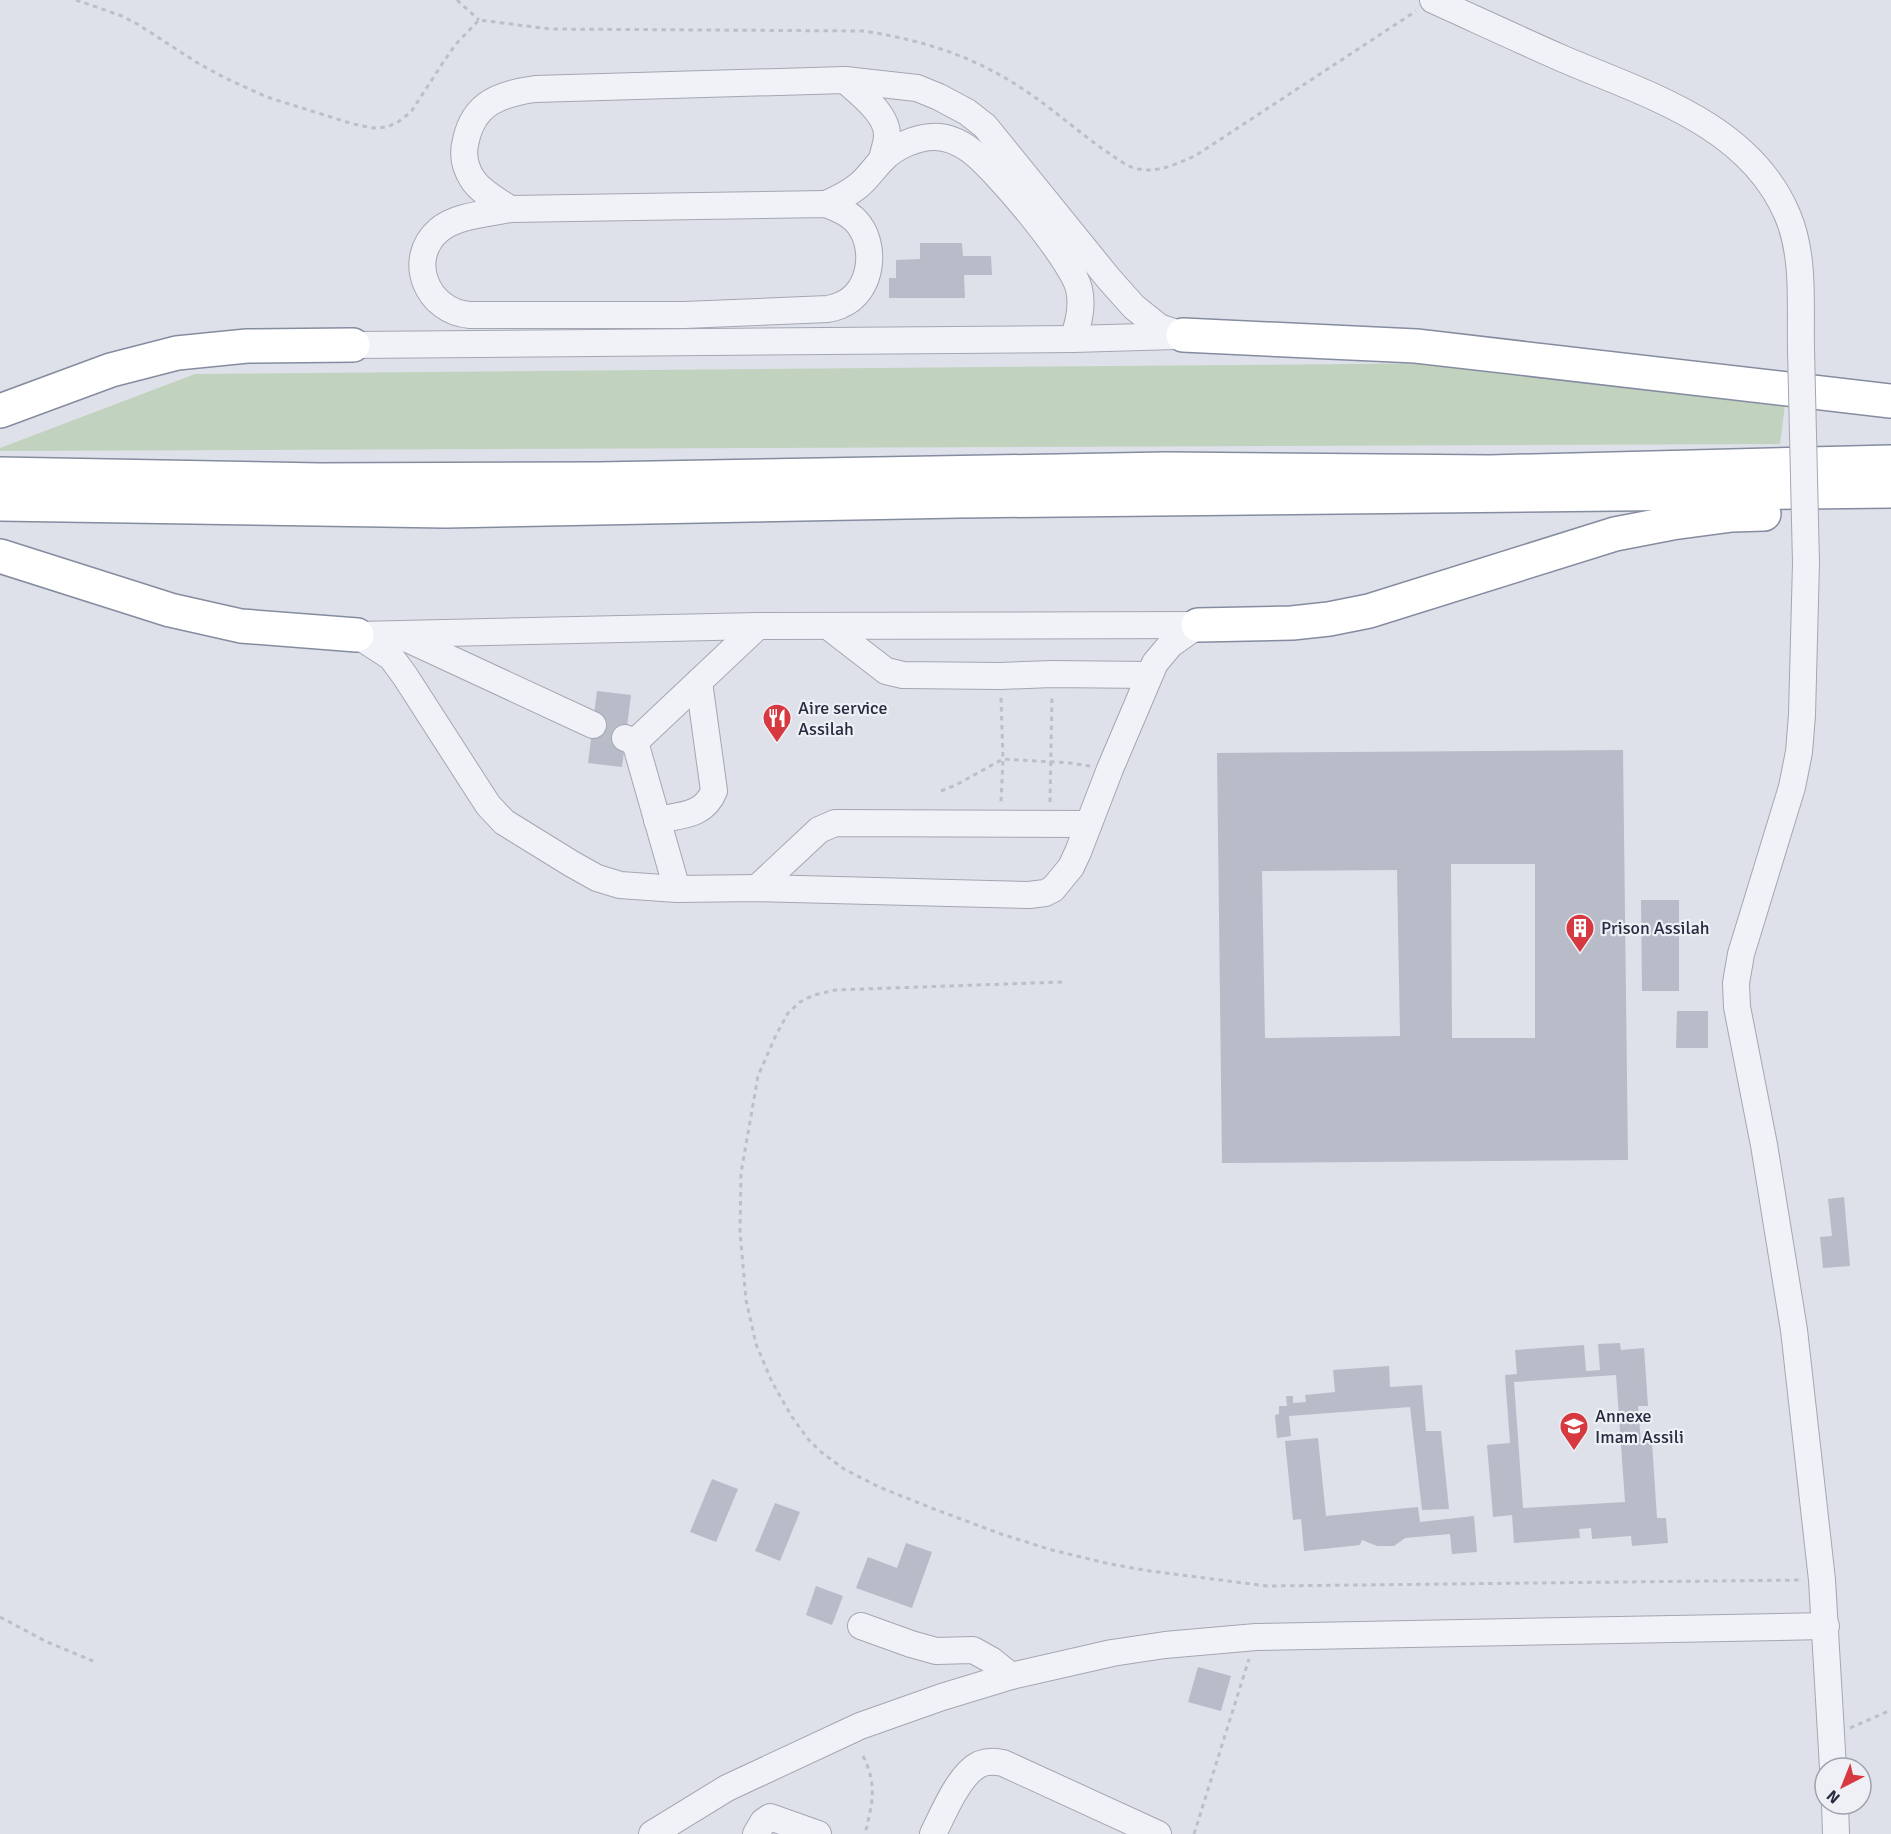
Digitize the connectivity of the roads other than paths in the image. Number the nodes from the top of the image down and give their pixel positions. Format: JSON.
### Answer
{"nodes":[{"id":1,"x":1432,"y":0,"type":"edge"},
{"id":2,"x":845,"y":80,"type":"junction"},
{"id":3,"x":882,"y":160,"type":"junction"},
{"id":4,"x":826,"y":204,"type":"junction"},
{"id":5,"x":510,"y":209,"type":"junction"},
{"id":6,"x":1183,"y":335,"type":"junction"},
{"id":7,"x":1073,"y":339,"type":"junction"},
{"id":8,"x":353,"y":345,"type":"joint"},
{"id":9,"x":1891,"y":401,"type":"edge"},
{"id":10,"x":0,"y":411,"type":"edge"},
{"id":11,"x":1891,"y":462,"type":"edge"},
{"id":12,"x":0,"y":474,"type":"edge"},
{"id":13,"x":1891,"y":491,"type":"edge"},
{"id":14,"x":0,"y":504,"type":"edge"},
{"id":15,"x":1891,"y":508,"type":"edge"},
{"id":16,"x":0,"y":556,"type":"edge"},
{"id":17,"x":1198,"y":625,"type":"junction"},
{"id":18,"x":758,"y":626,"type":"junction"},
{"id":19,"x":829,"y":627,"type":"junction"},
{"id":20,"x":393,"y":633,"type":"junction"},
{"id":21,"x":357,"y":634,"type":"junction"},
{"id":22,"x":1149,"y":675,"type":"junction"},
{"id":23,"x":699,"y":682,"type":"junction"},
{"id":24,"x":593,"y":725,"type":"tunnel mouth"},
{"id":25,"x":657,"y":820,"type":"junction"},
{"id":26,"x":1088,"y":825,"type":"junction"},
{"id":27,"x":757,"y":888,"type":"junction"},
{"id":28,"x":677,"y":889,"type":"junction"},
{"id":29,"x":861,"y":1626,"type":"dead end"},
{"id":30,"x":1826,"y":1626,"type":"junction"},
{"id":31,"x":1011,"y":1676,"type":"junction"},
{"id":32,"x":1833,"y":1756,"type":"edge"},
{"id":33,"x":1835,"y":1816,"type":"edge"},
{"id":34,"x":652,"y":1834,"type":"edge"},
{"id":35,"x":756,"y":1834,"type":"edge"},
{"id":36,"x":818,"y":1834,"type":"edge"},
{"id":37,"x":933,"y":1834,"type":"edge"},
{"id":38,"x":1158,"y":1834,"type":"edge"},
{"id":39,"x":1836,"y":1834,"type":"edge"}],
"edges":[{"from":1,"to":30,"type":"street","bridge":true},
{"from":2,"to":3,"type":"street"},
{"from":2,"to":5,"type":"street"},
{"from":2,"to":6,"type":"street"},
{"from":3,"to":4,"type":"street"},
{"from":3,"to":7,"type":"street"},
{"from":4,"to":5,"type":"street"},
{"from":4,"to":5,"type":"street"},
{"from":6,"to":7,"type":"street"},
{"from":6,"to":9,"type":"highway"},
{"from":7,"to":8,"type":"street"},
{"from":8,"to":10,"type":"highway"},
{"from":11,"to":12,"type":"highway"},
{"from":13,"to":14,"type":"highway"},
{"from":15,"to":17,"type":"highway"},
{"from":16,"to":21,"type":"highway"},
{"from":17,"to":19,"type":"street"},
{"from":17,"to":22,"type":"street"},
{"from":18,"to":19,"type":"street"},
{"from":18,"to":20,"type":"street"},
{"from":18,"to":23,"type":"street"},
{"from":19,"to":22,"type":"street"},
{"from":20,"to":21,"type":"street"},
{"from":20,"to":24,"type":"street"},
{"from":21,"to":28,"type":"street"},
{"from":22,"to":26,"type":"street"},
{"from":23,"to":25,"type":"street"},
{"from":23,"to":25,"type":"street"},
{"from":25,"to":28,"type":"street"},
{"from":26,"to":27,"type":"street"},
{"from":26,"to":27,"type":"street"},
{"from":27,"to":28,"type":"street"},
{"from":29,"to":31,"type":"street"},
{"from":30,"to":31,"type":"street"},
{"from":30,"to":32,"type":"street"},
{"from":31,"to":34,"type":"street"},
{"from":33,"to":39,"type":"street"},
{"from":35,"to":36,"type":"street"},
{"from":37,"to":38,"type":"street"}]}
